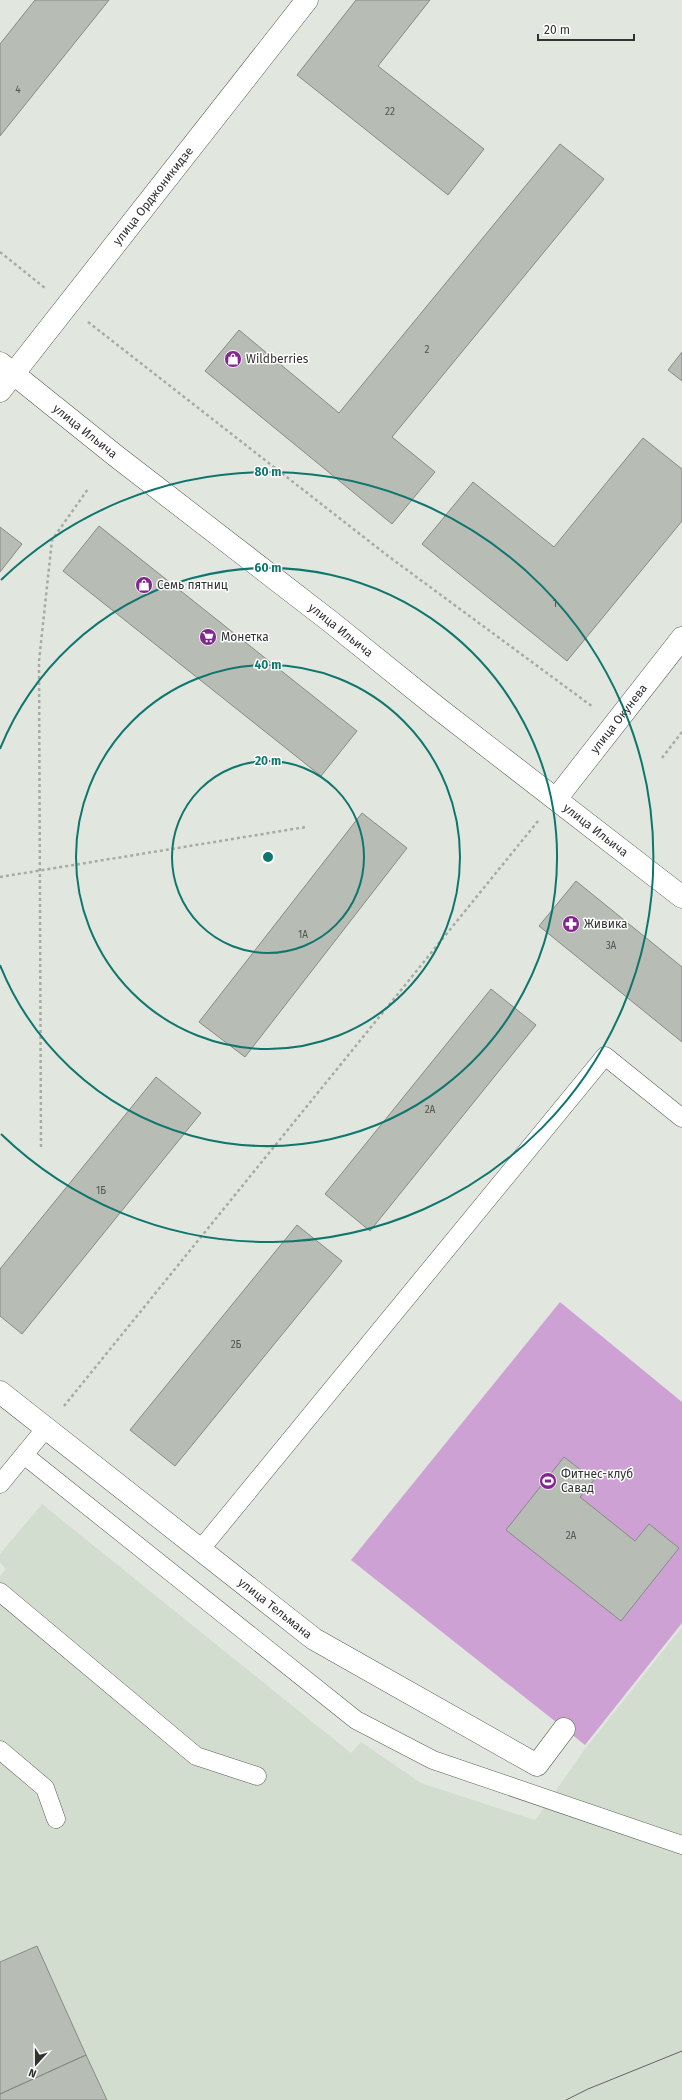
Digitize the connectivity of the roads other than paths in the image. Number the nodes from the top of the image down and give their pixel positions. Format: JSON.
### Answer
{"nodes":[{"id":1,"x":307,"y":0,"type":"edge"},
{"id":2,"x":7,"y":368,"type":"edge"},
{"id":3,"x":0,"y":391,"type":"edge"},
{"id":4,"x":682,"y":638,"type":"edge"},
{"id":5,"x":556,"y":799,"type":"junction"},
{"id":6,"x":682,"y":897,"type":"edge"},
{"id":7,"x":682,"y":1118,"type":"edge"},
{"id":8,"x":0,"y":1392,"type":"edge"},
{"id":9,"x":46,"y":1428,"type":"junction"},
{"id":10,"x":24,"y":1455,"type":"junction"},
{"id":11,"x":0,"y":1484,"type":"edge"},
{"id":12,"x":200,"y":1550,"type":"junction"},
{"id":13,"x":0,"y":1592,"type":"edge"},
{"id":14,"x":564,"y":1729,"type":"dead end"},
{"id":15,"x":0,"y":1750,"type":"edge"},
{"id":16,"x":256,"y":1776,"type":"dead end"},
{"id":17,"x":56,"y":1819,"type":"dead end"},
{"id":18,"x":682,"y":1845,"type":"edge"}],
"edges":[{"from":1,"to":2,"type":"street","name":"улица Орджоникидзе"},
{"from":2,"to":3,"type":"street","name":"улица Орджоникидзе"},
{"from":2,"to":5,"type":"street","name":"улица Ильича"},
{"from":4,"to":5,"type":"street","name":"улица Окунева"},
{"from":5,"to":6,"type":"street","name":"улица Ильича"},
{"from":7,"to":12,"type":"lane"},
{"from":8,"to":9,"type":"street","name":"улица Тельмана"},
{"from":9,"to":10,"type":"lane"},
{"from":9,"to":12,"type":"street","name":"улица Тельмана"},
{"from":10,"to":11,"type":"lane"},
{"from":10,"to":18,"type":"lane"},
{"from":12,"to":14,"type":"street","name":"улица Тельмана"},
{"from":13,"to":16,"type":"lane"},
{"from":15,"to":17,"type":"lane"}]}
